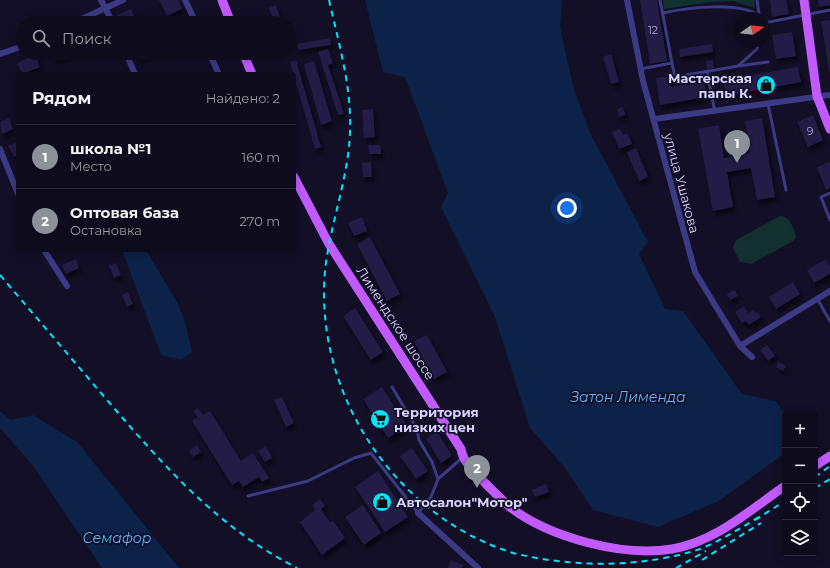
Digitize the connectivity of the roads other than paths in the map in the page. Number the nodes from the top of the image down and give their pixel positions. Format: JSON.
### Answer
{"nodes":[{"id":1,"x":101,"y":0,"type":"edge"},
{"id":2,"x":123,"y":0,"type":"edge"},
{"id":3,"x":185,"y":0,"type":"edge"},
{"id":4,"x":222,"y":0,"type":"edge"},
{"id":5,"x":627,"y":0,"type":"edge"},
{"id":6,"x":660,"y":0,"type":"edge"},
{"id":7,"x":757,"y":0,"type":"edge"},
{"id":8,"x":804,"y":0,"type":"edge"},
{"id":9,"x":105,"y":8,"type":"junction"},
{"id":10,"x":830,"y":10,"type":"edge"},
{"id":11,"x":663,"y":12,"type":"junction"},
{"id":12,"x":757,"y":12,"type":"edge"},
{"id":13,"x":759,"y":12,"type":"edge"},
{"id":14,"x":806,"y":14,"type":"junction"},
{"id":15,"x":88,"y":16,"type":"edge"},
{"id":16,"x":109,"y":16,"type":"edge"},
{"id":17,"x":193,"y":16,"type":"edge"},
{"id":18,"x":228,"y":16,"type":"edge"},
{"id":19,"x":770,"y":22,"type":"edge"},
{"id":20,"x":16,"y":48,"type":"edge"},
{"id":21,"x":757,"y":48,"type":"edge"},
{"id":22,"x":0,"y":54,"type":"edge"},
{"id":23,"x":129,"y":60,"type":"edge"},
{"id":24,"x":212,"y":60,"type":"edge"},
{"id":25,"x":246,"y":60,"type":"edge"},
{"id":26,"x":768,"y":62,"type":"dead end"},
{"id":27,"x":672,"y":63,"type":"junction"},
{"id":28,"x":738,"y":66,"type":"junction"},
{"id":29,"x":640,"y":69,"type":"junction"},
{"id":30,"x":134,"y":72,"type":"edge"},
{"id":31,"x":218,"y":72,"type":"edge"},
{"id":32,"x":251,"y":72,"type":"edge"},
{"id":33,"x":707,"y":72,"type":"junction"},
{"id":34,"x":830,"y":95,"type":"edge"},
{"id":35,"x":817,"y":96,"type":"junction"},
{"id":36,"x":768,"y":104,"type":"junction"},
{"id":37,"x":715,"y":112,"type":"junction"},
{"id":38,"x":654,"y":119,"type":"junction"},
{"id":39,"x":830,"y":129,"type":"edge"},
{"id":40,"x":0,"y":149,"type":"edge"},
{"id":41,"x":296,"y":181,"type":"edge"},
{"id":42,"x":16,"y":189,"type":"edge"},
{"id":43,"x":786,"y":190,"type":"dead end"},
{"id":44,"x":830,"y":193,"type":"edge"},
{"id":45,"x":830,"y":220,"type":"edge"},
{"id":46,"x":45,"y":252,"type":"edge"},
{"id":47,"x":67,"y":286,"type":"dead end"},
{"id":48,"x":830,"y":292,"type":"edge"},
{"id":49,"x":818,"y":300,"type":"junction"},
{"id":50,"x":830,"y":321,"type":"edge"},
{"id":51,"x":740,"y":346,"type":"junction"},
{"id":52,"x":752,"y":357,"type":"dead end"},
{"id":53,"x":392,"y":387,"type":"dead end"},
{"id":54,"x":830,"y":456,"type":"edge"},
{"id":55,"x":463,"y":458,"type":"junction"},
{"id":56,"x":818,"y":464,"type":"edge"},
{"id":57,"x":438,"y":479,"type":"junction"},
{"id":58,"x":782,"y":488,"type":"edge"},
{"id":59,"x":248,"y":496,"type":"dead end"},
{"id":60,"x":418,"y":514,"type":"junction"},
{"id":61,"x":478,"y":568,"type":"edge"}],
"edges":[{"from":1,"to":9,"type":"street"},
{"from":2,"to":9,"type":"street"},
{"from":3,"to":17,"type":"street"},
{"from":4,"to":18,"type":"main road"},
{"from":5,"to":29,"type":"street","name":"улица Ушакова"},
{"from":6,"to":11,"type":"lane"},
{"from":7,"to":13,"type":"lane"},
{"from":8,"to":14,"type":"main road"},
{"from":9,"to":15,"type":"street"},
{"from":9,"to":16,"type":"street"},
{"from":10,"to":14,"type":"lane"},
{"from":11,"to":12,"type":"lane"},
{"from":11,"to":27,"type":"lane"},
{"from":14,"to":19,"type":"lane"},
{"from":14,"to":35,"type":"main road"},
{"from":20,"to":22,"type":"street"},
{"from":21,"to":28,"type":"lane"},
{"from":23,"to":30,"type":"street"},
{"from":24,"to":31,"type":"street"},
{"from":25,"to":32,"type":"main road"},
{"from":26,"to":28,"type":"lane"},
{"from":27,"to":29,"type":"lane"},
{"from":27,"to":33,"type":"lane"},
{"from":28,"to":33,"type":"lane"},
{"from":29,"to":38,"type":"street","name":"улица Ушакова"},
{"from":33,"to":37,"type":"lane"},
{"from":34,"to":35,"type":"street"},
{"from":35,"to":36,"type":"street"},
{"from":35,"to":39,"type":"main road"},
{"from":36,"to":37,"type":"street"},
{"from":36,"to":43,"type":"lane"},
{"from":37,"to":38,"type":"street"},
{"from":38,"to":51,"type":"street","name":"улица Ушакова"},
{"from":40,"to":42,"type":"street"},
{"from":41,"to":55,"type":"main road","name":"Лимендское шоссе"},
{"from":44,"to":45,"type":"lane"},
{"from":46,"to":47,"type":"street"},
{"from":48,"to":49,"type":"street"},
{"from":49,"to":50,"type":"lane"},
{"from":49,"to":51,"type":"street"},
{"from":51,"to":52,"type":"street","name":"улица Ушакова"},
{"from":53,"to":57,"type":"lane"},
{"from":54,"to":56,"type":"main road"},
{"from":55,"to":57,"type":"lane"},
{"from":55,"to":58,"type":"main road","name":"Лимендское шоссе"},
{"from":57,"to":60,"type":"lane"},
{"from":59,"to":60,"type":"lane"},
{"from":60,"to":61,"type":"street"}]}
